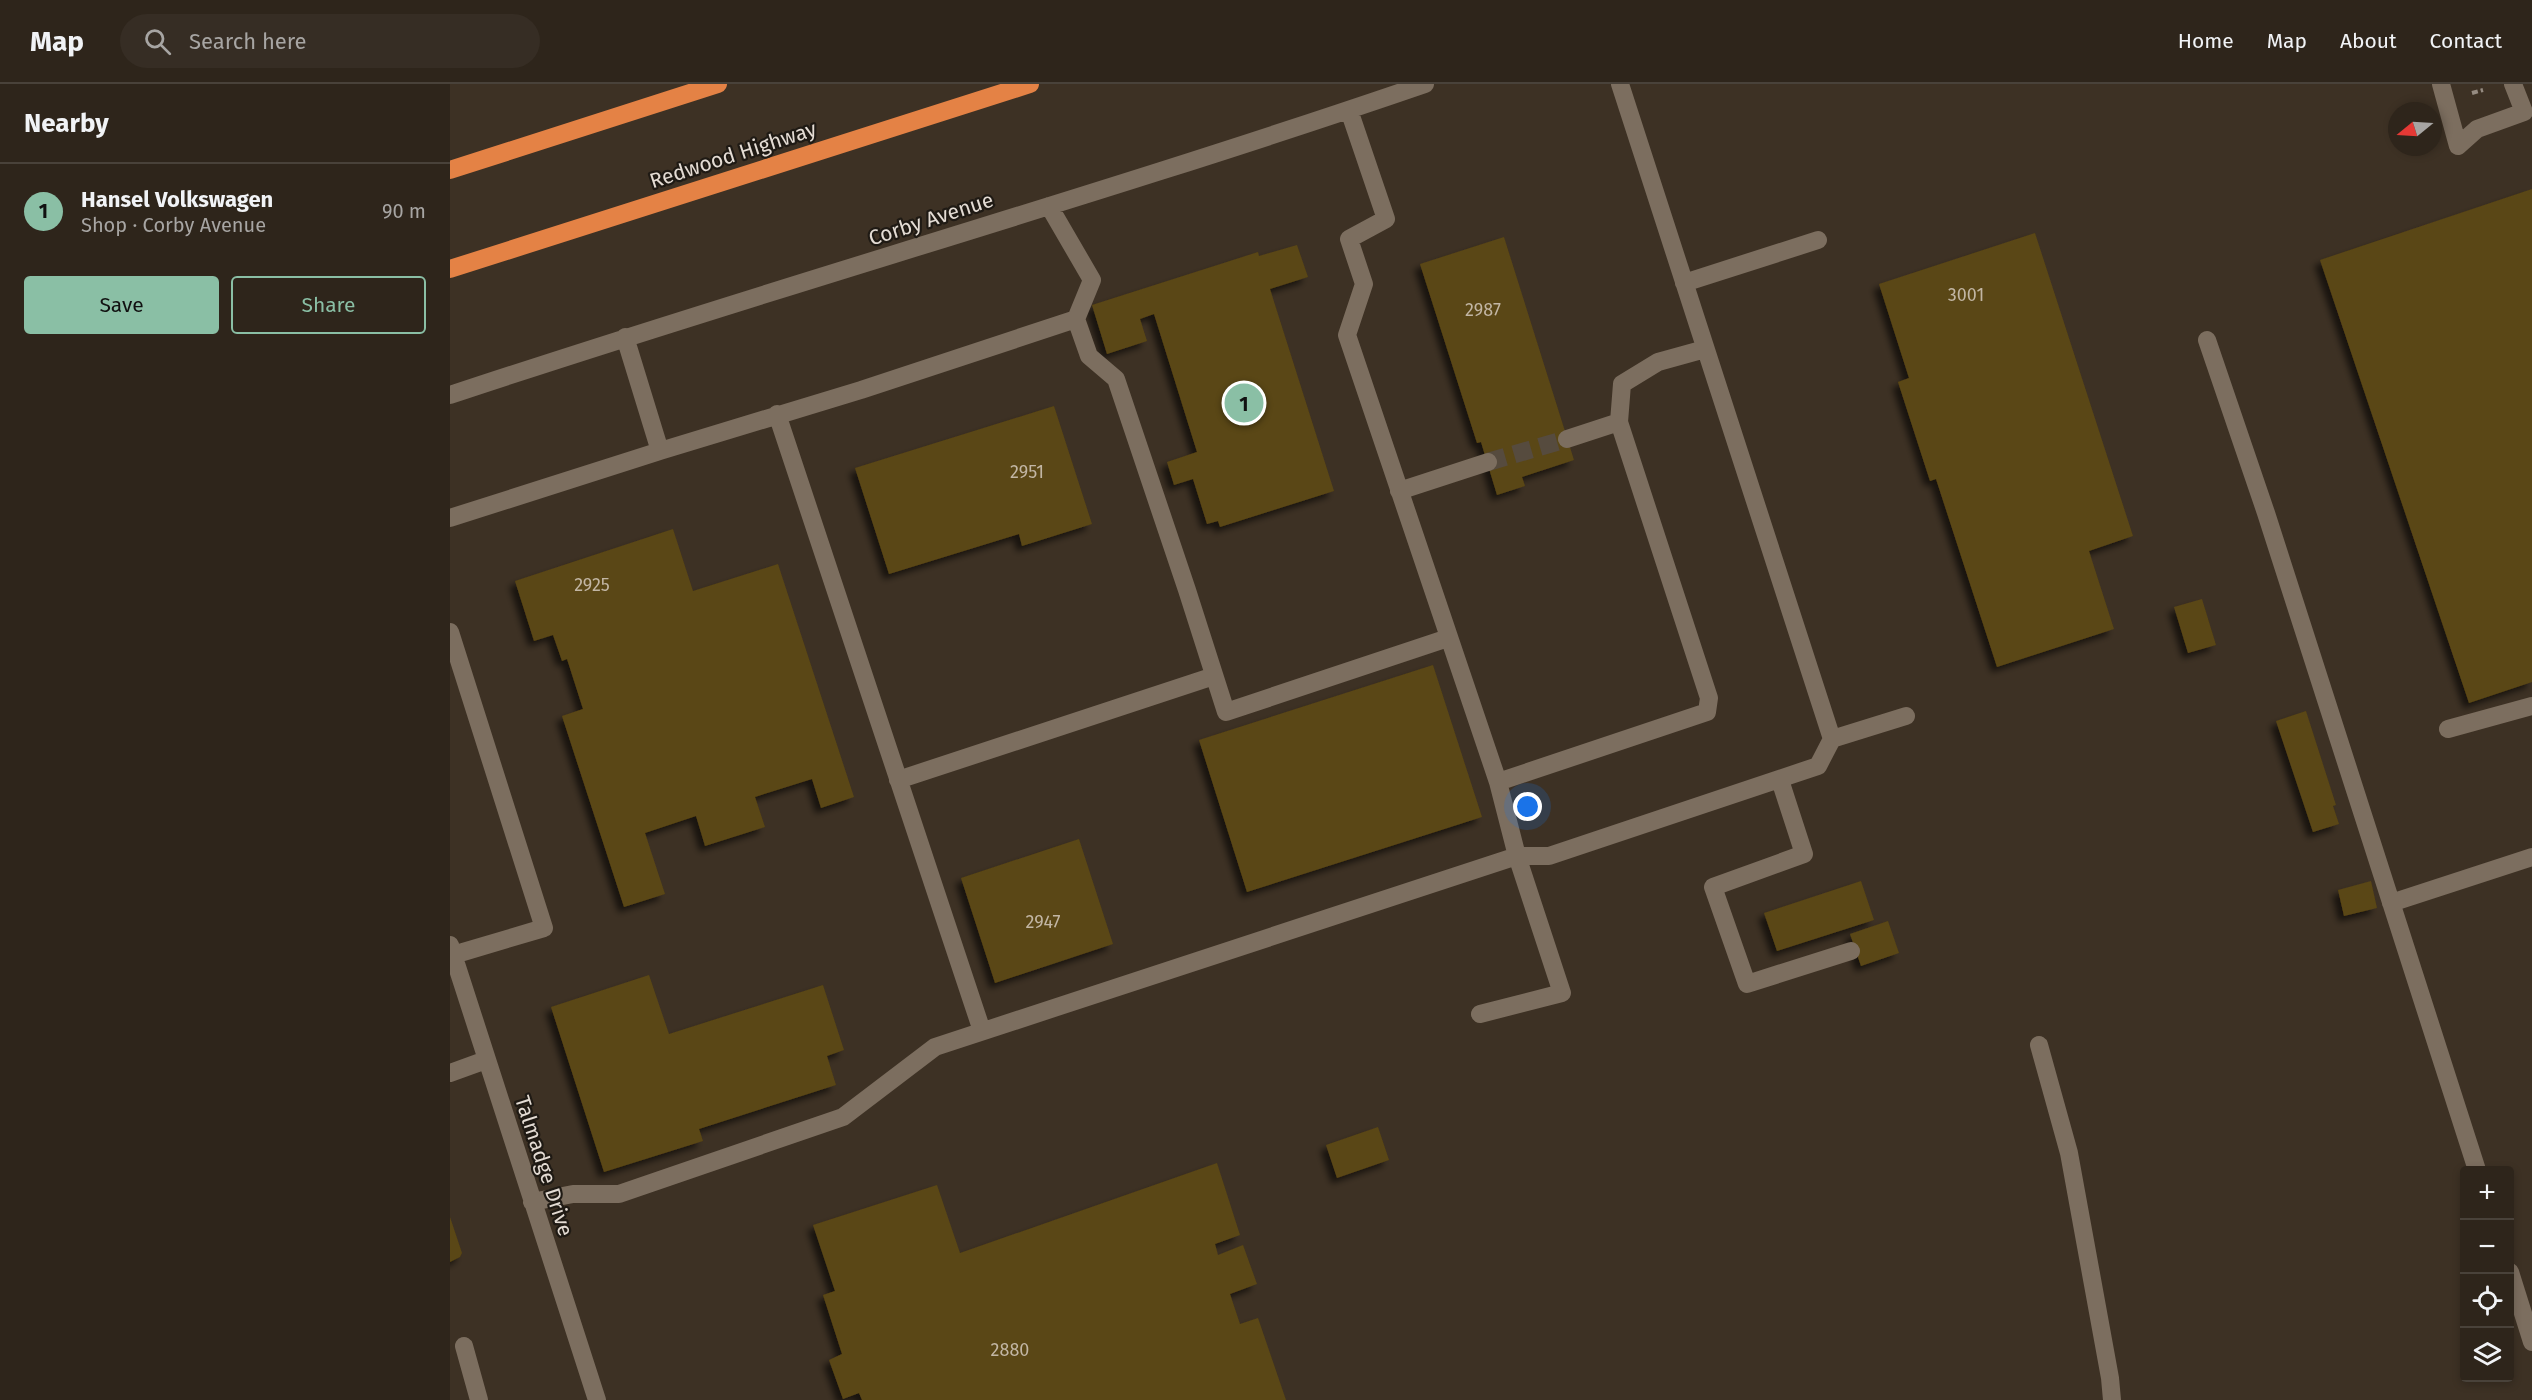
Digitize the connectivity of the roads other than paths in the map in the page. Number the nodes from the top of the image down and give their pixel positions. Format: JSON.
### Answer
{"nodes":[{"id":1,"x":718,"y":84,"type":"edge"},
{"id":2,"x":1030,"y":84,"type":"edge"},
{"id":3,"x":1425,"y":84,"type":"edge"},
{"id":4,"x":1620,"y":84,"type":"edge"},
{"id":5,"x":2441,"y":84,"type":"edge"},
{"id":6,"x":2513,"y":84,"type":"edge"},
{"id":7,"x":1349,"y":110,"type":"junction"},
{"id":8,"x":450,"y":170,"type":"edge"},
{"id":9,"x":1049,"y":206,"type":"junction"},
{"id":10,"x":1818,"y":240,"type":"dead end"},
{"id":11,"x":450,"y":269,"type":"edge"},
{"id":12,"x":1684,"y":284,"type":"junction"},
{"id":13,"x":1076,"y":319,"type":"junction"},
{"id":14,"x":625,"y":337,"type":"junction"},
{"id":15,"x":2207,"y":340,"type":"dead end"},
{"id":16,"x":1705,"y":349,"type":"junction"},
{"id":17,"x":450,"y":395,"type":"edge"},
{"id":18,"x":777,"y":414,"type":"junction"},
{"id":19,"x":1619,"y":422,"type":"junction"},
{"id":20,"x":1568,"y":439,"type":"tunnel mouth"},
{"id":21,"x":660,"y":451,"type":"junction"},
{"id":22,"x":1488,"y":462,"type":"tunnel mouth"},
{"id":23,"x":1399,"y":491,"type":"junction"},
{"id":24,"x":450,"y":518,"type":"edge"},
{"id":25,"x":450,"y":632,"type":"edge"},
{"id":26,"x":1448,"y":638,"type":"junction"},
{"id":27,"x":1214,"y":676,"type":"junction"},
{"id":28,"x":2532,"y":706,"type":"edge"},
{"id":29,"x":1906,"y":716,"type":"dead end"},
{"id":30,"x":2448,"y":729,"type":"dead end"},
{"id":31,"x":1832,"y":739,"type":"junction"},
{"id":32,"x":898,"y":780,"type":"junction"},
{"id":33,"x":1780,"y":780,"type":"junction"},
{"id":34,"x":1498,"y":782,"type":"junction"},
{"id":35,"x":1517,"y":856,"type":"junction"},
{"id":36,"x":2532,"y":857,"type":"edge"},
{"id":37,"x":2391,"y":903,"type":"junction"},
{"id":38,"x":452,"y":950,"type":"edge"},
{"id":39,"x":1851,"y":951,"type":"dead end"},
{"id":40,"x":1480,"y":1014,"type":"dead end"},
{"id":41,"x":982,"y":1031,"type":"junction"},
{"id":42,"x":2039,"y":1045,"type":"dead end"},
{"id":43,"x":486,"y":1060,"type":"junction"},
{"id":44,"x":450,"y":1073,"type":"edge"},
{"id":45,"x":2476,"y":1166,"type":"edge"},
{"id":46,"x":532,"y":1202,"type":"junction"},
{"id":47,"x":2511,"y":1274,"type":"edge"},
{"id":48,"x":2532,"y":1341,"type":"edge"},
{"id":49,"x":464,"y":1346,"type":"dead end"},
{"id":50,"x":479,"y":1400,"type":"edge"},
{"id":51,"x":597,"y":1400,"type":"edge"},
{"id":52,"x":2112,"y":1400,"type":"edge"}],
"edges":[{"from":1,"to":8,"type":"highway"},
{"from":2,"to":11,"type":"highway","name":"Redwood Highway"},
{"from":3,"to":7,"type":"street","name":"Corby Avenue"},
{"from":4,"to":12,"type":"street"},
{"from":5,"to":6,"type":"street"},
{"from":7,"to":9,"type":"street","name":"Corby Avenue"},
{"from":7,"to":23,"type":"street"},
{"from":9,"to":13,"type":"street"},
{"from":9,"to":14,"type":"street","name":"Corby Avenue"},
{"from":10,"to":12,"type":"street"},
{"from":12,"to":16,"type":"street"},
{"from":13,"to":18,"type":"street"},
{"from":13,"to":27,"type":"street"},
{"from":14,"to":17,"type":"street","name":"Corby Avenue"},
{"from":14,"to":21,"type":"street"},
{"from":15,"to":37,"type":"street"},
{"from":16,"to":19,"type":"street"},
{"from":16,"to":31,"type":"street"},
{"from":18,"to":21,"type":"street"},
{"from":18,"to":32,"type":"street"},
{"from":19,"to":20,"type":"street"},
{"from":19,"to":34,"type":"street"},
{"from":21,"to":24,"type":"street"},
{"from":22,"to":23,"type":"street"},
{"from":23,"to":26,"type":"street"},
{"from":25,"to":38,"type":"street"},
{"from":26,"to":27,"type":"street"},
{"from":26,"to":34,"type":"street"},
{"from":27,"to":32,"type":"street"},
{"from":28,"to":30,"type":"street"},
{"from":29,"to":31,"type":"street"},
{"from":31,"to":33,"type":"street"},
{"from":32,"to":41,"type":"street"},
{"from":33,"to":35,"type":"street"},
{"from":33,"to":39,"type":"street"},
{"from":34,"to":35,"type":"street"},
{"from":35,"to":40,"type":"street"},
{"from":35,"to":41,"type":"street"},
{"from":36,"to":37,"type":"street"},
{"from":37,"to":45,"type":"street"},
{"from":38,"to":43,"type":"street","name":"Talmadge Drive"},
{"from":41,"to":46,"type":"street"},
{"from":42,"to":52,"type":"street"},
{"from":43,"to":44,"type":"street"},
{"from":43,"to":46,"type":"street","name":"Talmadge Drive"},
{"from":46,"to":51,"type":"street","name":"Talmadge Drive"},
{"from":47,"to":48,"type":"street"},
{"from":49,"to":50,"type":"street"}]}
